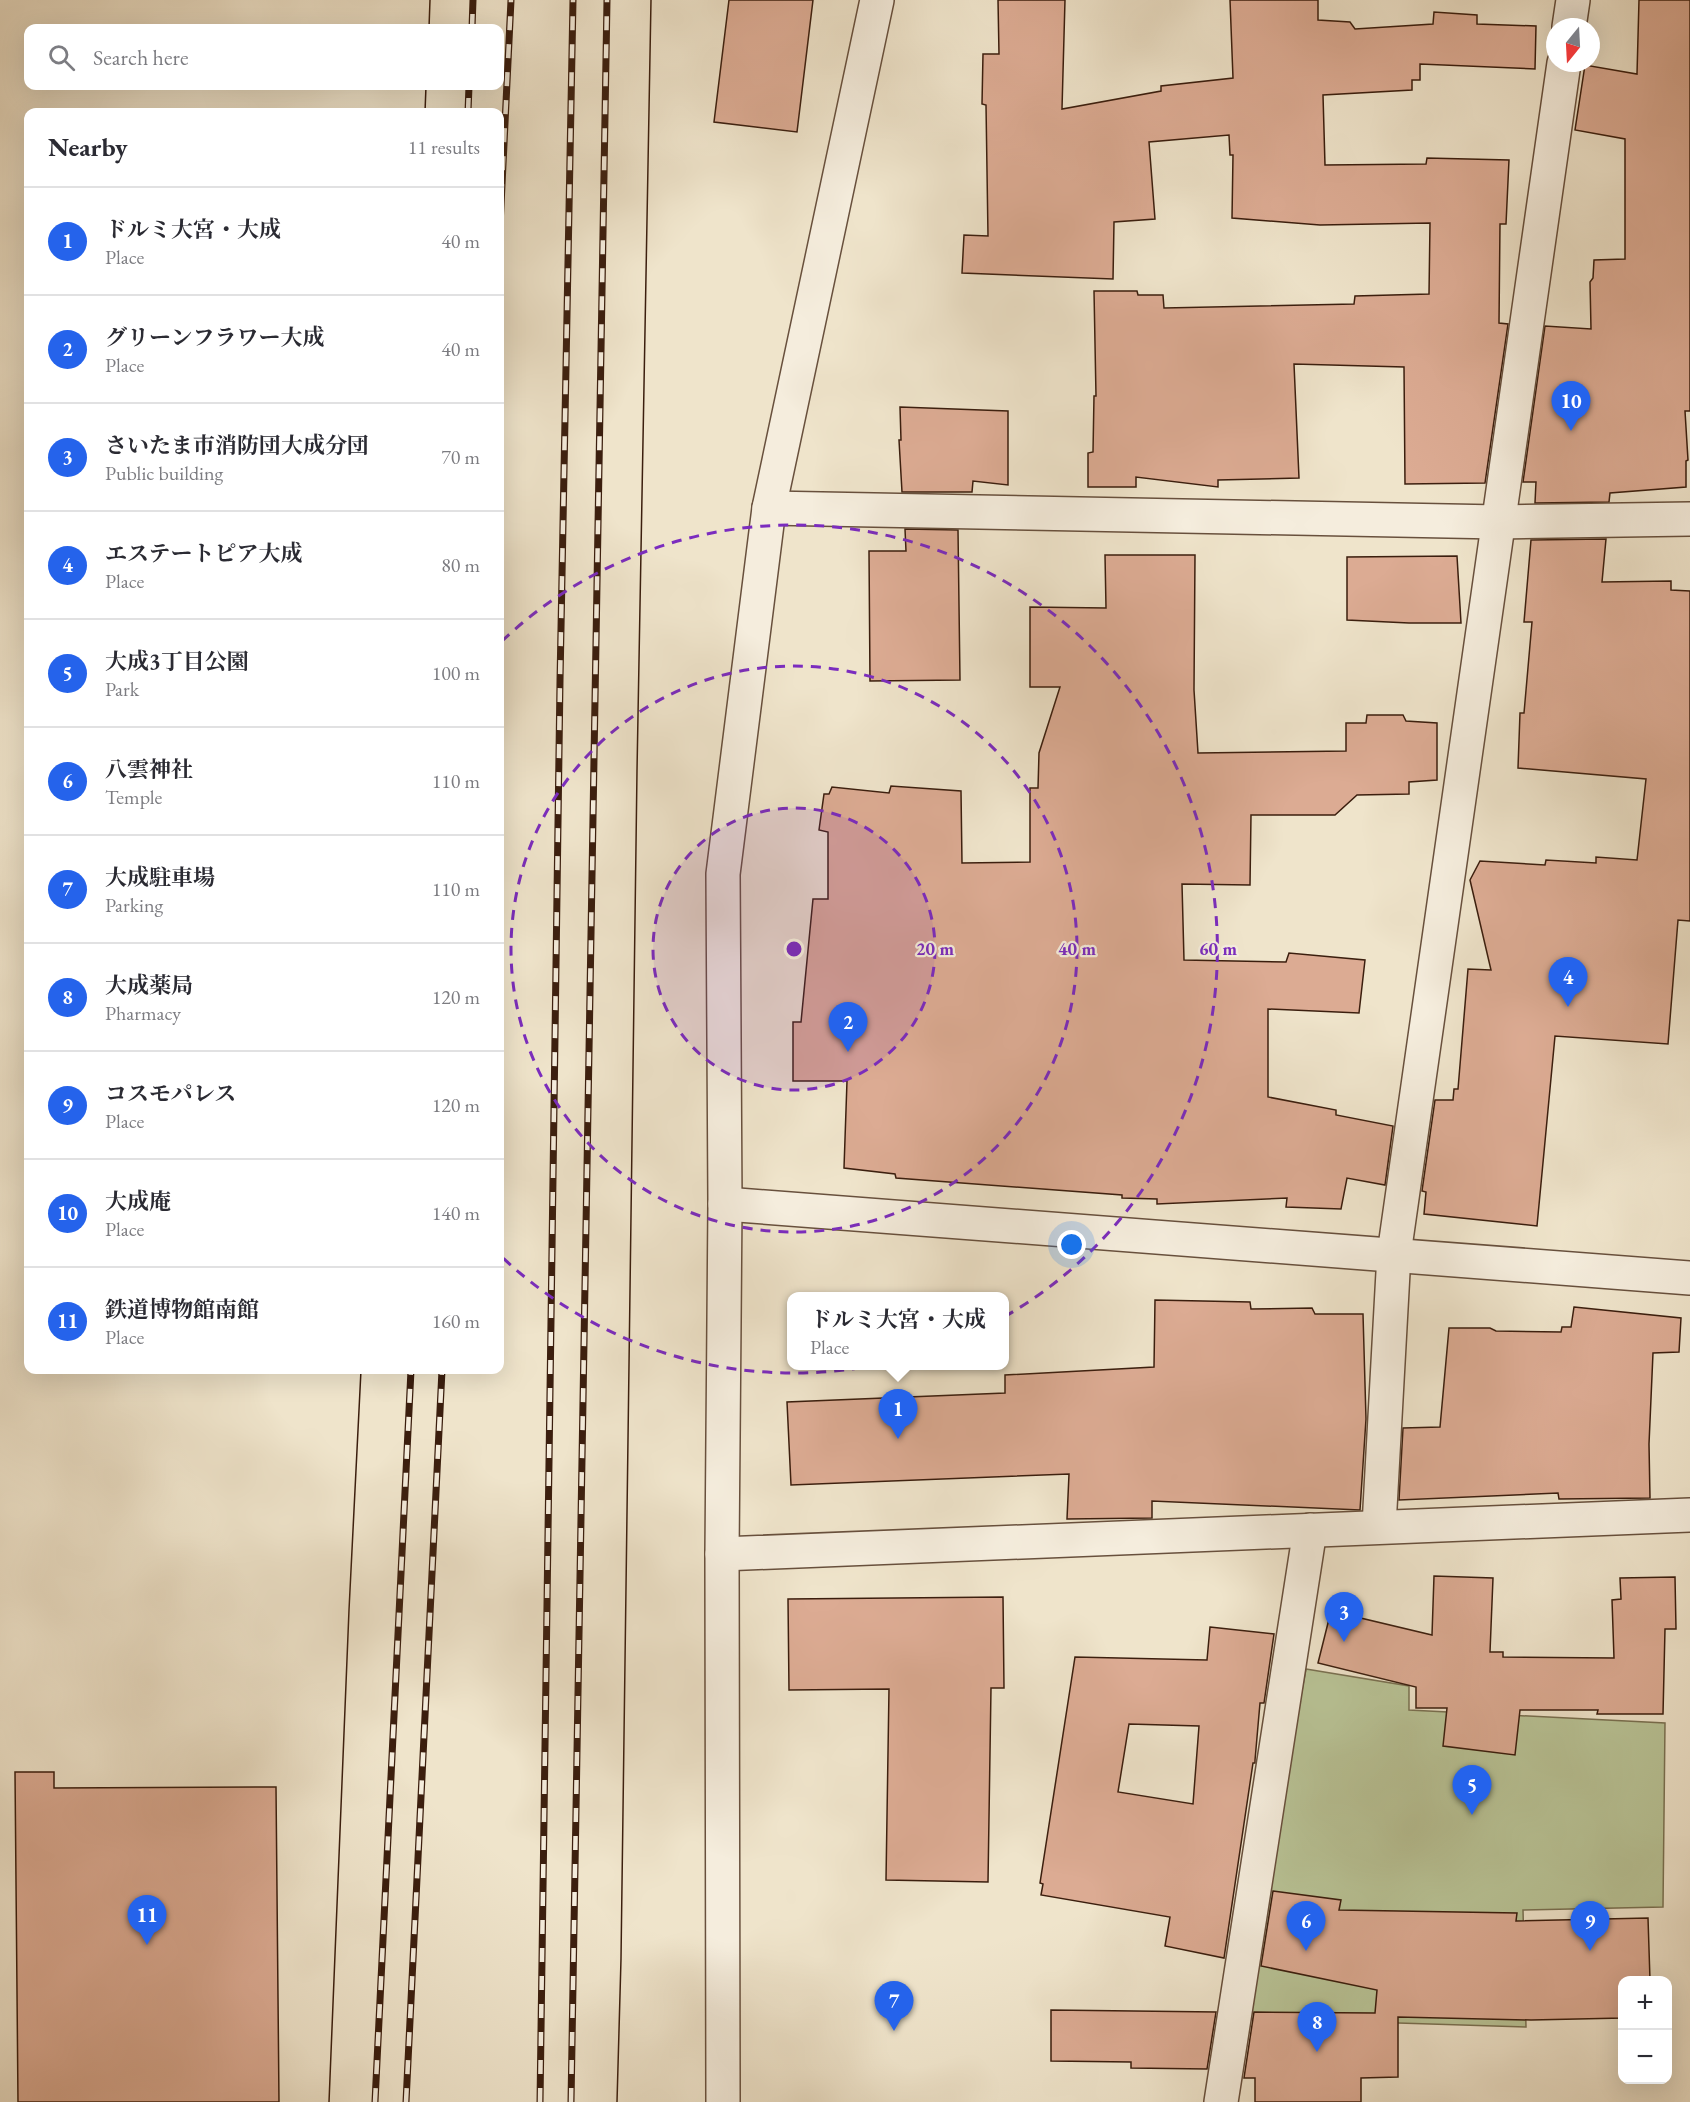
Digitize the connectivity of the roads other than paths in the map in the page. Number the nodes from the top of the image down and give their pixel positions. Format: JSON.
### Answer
{"nodes":[{"id":1,"x":877,"y":0,"type":"edge"},
{"id":2,"x":1573,"y":0,"type":"edge"},
{"id":3,"x":1570,"y":18,"type":"edge"},
{"id":4,"x":1563,"y":72,"type":"edge"},
{"id":5,"x":769,"y":508,"type":"junction"},
{"id":6,"x":1690,"y":519,"type":"edge"},
{"id":7,"x":1499,"y":522,"type":"junction"},
{"id":8,"x":725,"y":1204,"type":"junction"},
{"id":9,"x":1394,"y":1254,"type":"junction"},
{"id":10,"x":1690,"y":1278,"type":"edge"},
{"id":11,"x":1690,"y":1515,"type":"edge"},
{"id":12,"x":1379,"y":1527,"type":"junction"},
{"id":13,"x":1310,"y":1530,"type":"junction"},
{"id":14,"x":722,"y":1554,"type":"junction"},
{"id":15,"x":723,"y":2102,"type":"edge"},
{"id":16,"x":1221,"y":2102,"type":"edge"}],
"edges":[{"from":1,"to":5,"type":"street"},
{"from":2,"to":3,"type":"street"},
{"from":4,"to":7,"type":"street"},
{"from":5,"to":7,"type":"street"},
{"from":5,"to":8,"type":"street"},
{"from":6,"to":7,"type":"street"},
{"from":7,"to":9,"type":"street"},
{"from":8,"to":9,"type":"street"},
{"from":8,"to":14,"type":"street"},
{"from":9,"to":10,"type":"street"},
{"from":9,"to":12,"type":"street"},
{"from":11,"to":12,"type":"street"},
{"from":12,"to":13,"type":"street"},
{"from":13,"to":14,"type":"street"},
{"from":13,"to":16,"type":"street"},
{"from":14,"to":15,"type":"street"}]}
